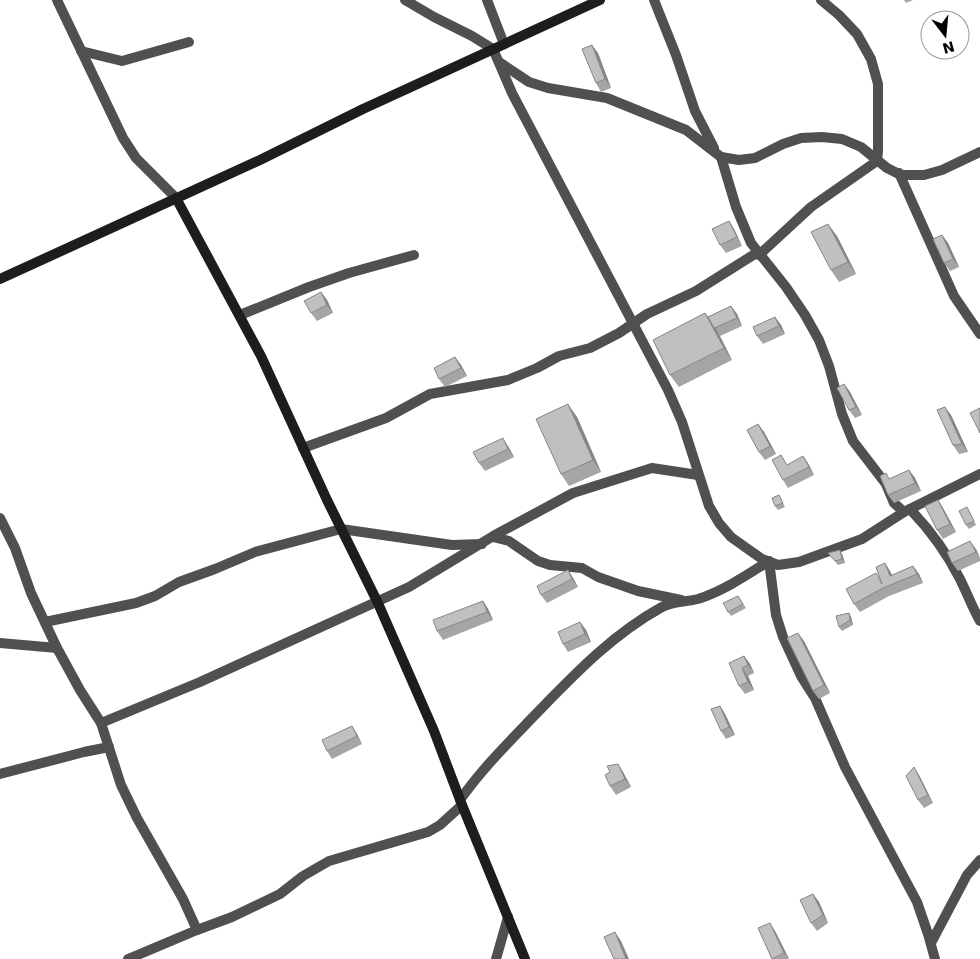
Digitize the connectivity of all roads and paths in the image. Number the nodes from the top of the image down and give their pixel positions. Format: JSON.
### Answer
{"nodes":[{"id":1,"x":57,"y":0,"type":"edge"},
{"id":2,"x":405,"y":0,"type":"edge"},
{"id":3,"x":487,"y":0,"type":"edge"},
{"id":4,"x":600,"y":0,"type":"edge"},
{"id":5,"x":654,"y":0,"type":"edge"},
{"id":6,"x":820,"y":0,"type":"edge"},
{"id":7,"x":189,"y":42,"type":"dead end"},
{"id":8,"x":504,"y":44,"type":"junction"},
{"id":9,"x":493,"y":49,"type":"junction"},
{"id":10,"x":81,"y":51,"type":"junction"},
{"id":11,"x":498,"y":61,"type":"junction"},
{"id":12,"x":980,"y":152,"type":"edge"},
{"id":13,"x":719,"y":155,"type":"junction"},
{"id":14,"x":877,"y":161,"type":"junction"},
{"id":15,"x":899,"y":174,"type":"junction"},
{"id":16,"x":176,"y":198,"type":"junction"},
{"id":17,"x":758,"y":253,"type":"junction"},
{"id":18,"x":414,"y":255,"type":"dead end"},
{"id":19,"x":0,"y":279,"type":"edge"},
{"id":20,"x":240,"y":315,"type":"junction"},
{"id":21,"x":634,"y":325,"type":"junction"},
{"id":22,"x":980,"y":334,"type":"edge"},
{"id":23,"x":303,"y":448,"type":"junction"},
{"id":24,"x":980,"y":474,"type":"edge"},
{"id":25,"x":698,"y":475,"type":"junction"},
{"id":26,"x":907,"y":511,"type":"junction"},
{"id":27,"x":0,"y":518,"type":"edge"},
{"id":28,"x":341,"y":529,"type":"junction"},
{"id":29,"x":493,"y":537,"type":"junction"},
{"id":30,"x":483,"y":544,"type":"junction"},
{"id":31,"x":769,"y":562,"type":"junction"},
{"id":32,"x":377,"y":601,"type":"junction"},
{"id":33,"x":688,"y":601,"type":"junction"},
{"id":34,"x":980,"y":621,"type":"edge"},
{"id":35,"x":45,"y":622,"type":"junction"},
{"id":36,"x":0,"y":643,"type":"edge"},
{"id":37,"x":57,"y":648,"type":"junction"},
{"id":38,"x":100,"y":723,"type":"junction"},
{"id":39,"x":109,"y":747,"type":"junction"},
{"id":40,"x":0,"y":774,"type":"edge"},
{"id":41,"x":461,"y":803,"type":"junction"},
{"id":42,"x":980,"y":860,"type":"edge"},
{"id":43,"x":508,"y":917,"type":"junction"},
{"id":44,"x":197,"y":930,"type":"junction"},
{"id":45,"x":931,"y":943,"type":"junction"},
{"id":46,"x":128,"y":959,"type":"edge"},
{"id":47,"x":496,"y":959,"type":"edge"},
{"id":48,"x":525,"y":959,"type":"edge"},
{"id":49,"x":935,"y":959,"type":"edge"}],
"edges":[{"from":1,"to":10,"type":"street"},
{"from":2,"to":9,"type":"street"},
{"from":3,"to":8,"type":"street"},
{"from":4,"to":8,"type":"street"},
{"from":5,"to":13,"type":"street"},
{"from":6,"to":14,"type":"street"},
{"from":7,"to":10,"type":"street"},
{"from":8,"to":9,"type":"street"},
{"from":9,"to":11,"type":"street"},
{"from":9,"to":16,"type":"street"},
{"from":10,"to":16,"type":"street"},
{"from":11,"to":13,"type":"street"},
{"from":11,"to":21,"type":"street"},
{"from":12,"to":15,"type":"street"},
{"from":13,"to":14,"type":"street"},
{"from":13,"to":17,"type":"street"},
{"from":14,"to":15,"type":"street"},
{"from":14,"to":17,"type":"street"},
{"from":15,"to":22,"type":"street"},
{"from":16,"to":19,"type":"street"},
{"from":16,"to":20,"type":"street"},
{"from":17,"to":21,"type":"street"},
{"from":17,"to":26,"type":"street"},
{"from":18,"to":20,"type":"street"},
{"from":20,"to":23,"type":"street"},
{"from":21,"to":23,"type":"street"},
{"from":21,"to":25,"type":"street"},
{"from":23,"to":28,"type":"street"},
{"from":24,"to":26,"type":"street"},
{"from":25,"to":29,"type":"street"},
{"from":25,"to":31,"type":"street"},
{"from":26,"to":31,"type":"street"},
{"from":26,"to":34,"type":"street"},
{"from":27,"to":35,"type":"street"},
{"from":28,"to":30,"type":"street"},
{"from":28,"to":32,"type":"street"},
{"from":28,"to":35,"type":"street"},
{"from":29,"to":30,"type":"street"},
{"from":29,"to":33,"type":"street"},
{"from":30,"to":32,"type":"street"},
{"from":31,"to":33,"type":"street"},
{"from":31,"to":45,"type":"street"},
{"from":32,"to":38,"type":"street"},
{"from":32,"to":41,"type":"street"},
{"from":33,"to":41,"type":"street"},
{"from":35,"to":37,"type":"street"},
{"from":36,"to":37,"type":"street"},
{"from":37,"to":38,"type":"street"},
{"from":38,"to":39,"type":"street"},
{"from":39,"to":40,"type":"street"},
{"from":39,"to":44,"type":"street"},
{"from":41,"to":43,"type":"street"},
{"from":41,"to":44,"type":"street"},
{"from":42,"to":45,"type":"street"},
{"from":43,"to":47,"type":"street"},
{"from":43,"to":48,"type":"street"},
{"from":44,"to":46,"type":"street"},
{"from":45,"to":49,"type":"street"}]}
